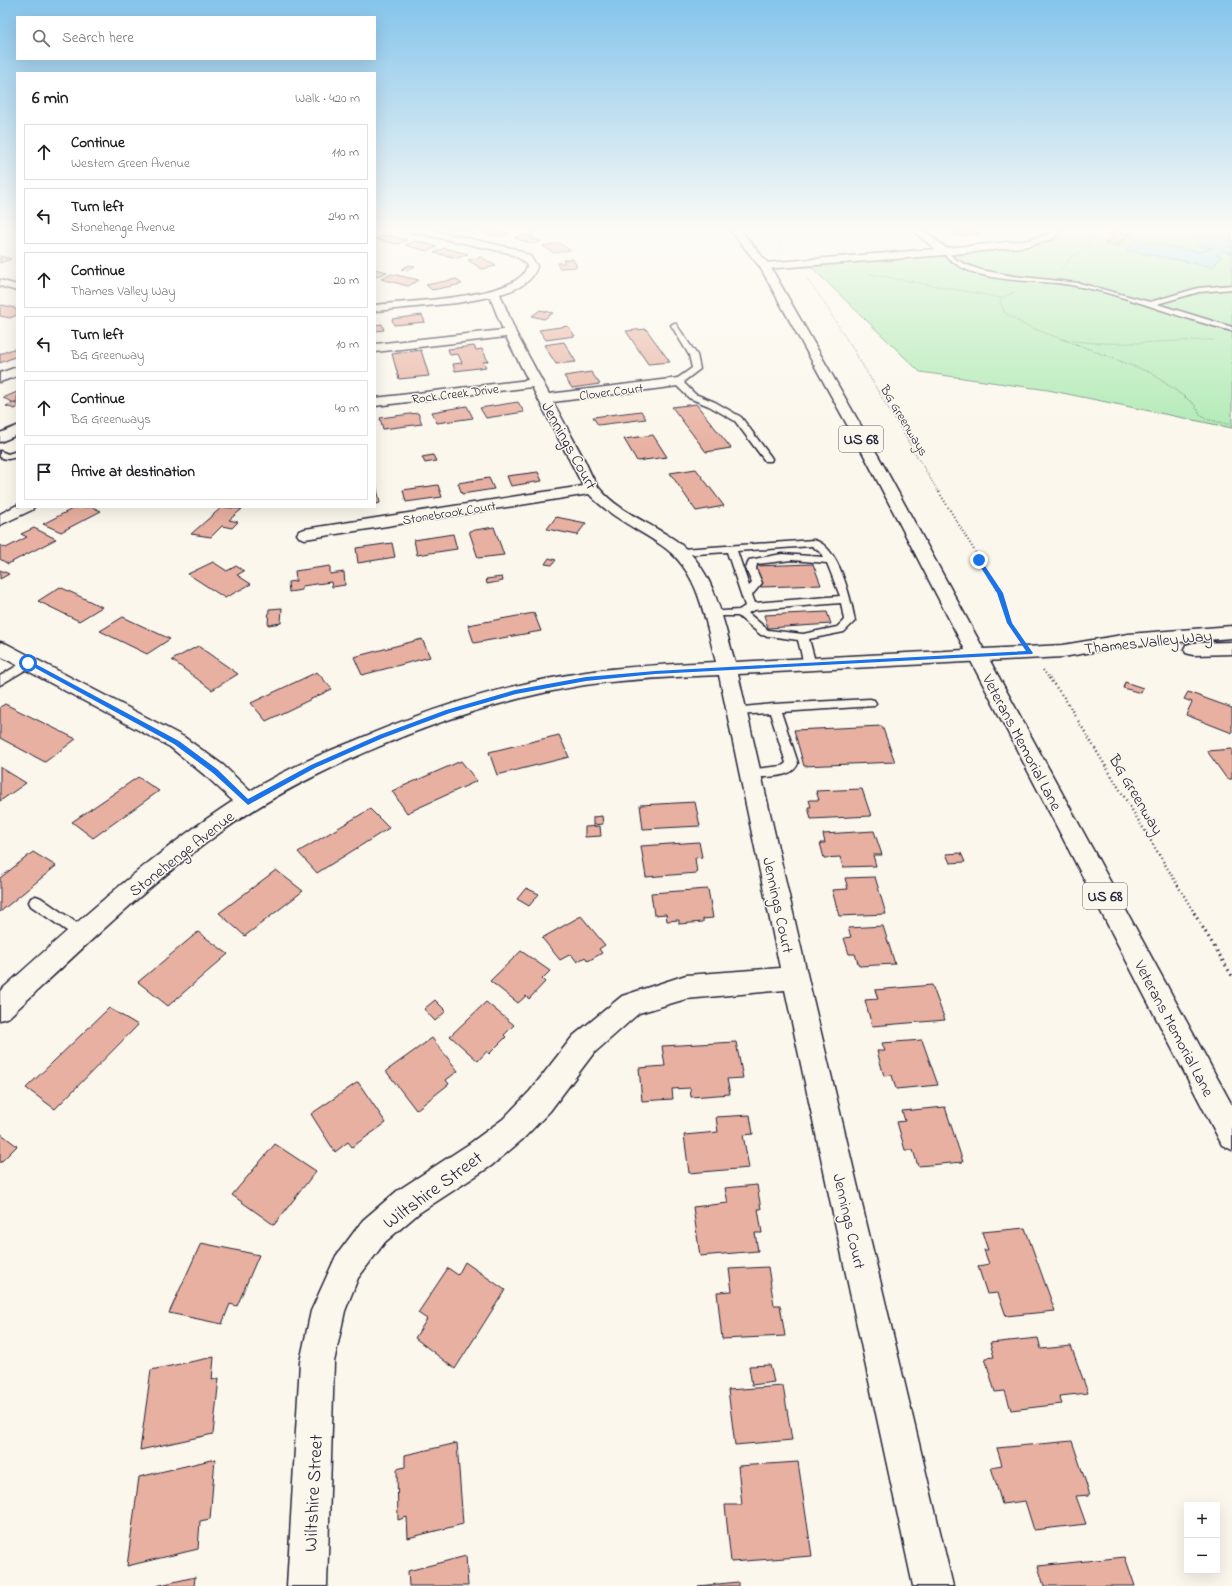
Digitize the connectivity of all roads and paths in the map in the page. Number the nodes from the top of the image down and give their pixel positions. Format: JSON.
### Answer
{"nodes":[{"id":1,"x":416,"y":302,"type":"edge"},
{"id":2,"x":428,"y":302,"type":"edge"},
{"id":3,"x":498,"y":302,"type":"edge"},
{"id":4,"x":785,"y":302,"type":"edge"},
{"id":5,"x":824,"y":302,"type":"edge"},
{"id":6,"x":1000,"y":302,"type":"edge"},
{"id":7,"x":1145,"y":302,"type":"edge"},
{"id":8,"x":1157,"y":302,"type":"edge"},
{"id":9,"x":420,"y":303,"type":"junction"},
{"id":10,"x":1151,"y":304,"type":"junction"},
{"id":11,"x":376,"y":308,"type":"edge"},
{"id":12,"x":674,"y":325,"type":"dead end"},
{"id":13,"x":1232,"y":329,"type":"edge"},
{"id":14,"x":510,"y":333,"type":"junction"},
{"id":15,"x":1053,"y":336,"type":"junction"},
{"id":16,"x":1215,"y":340,"type":"dead end"},
{"id":17,"x":376,"y":348,"type":"edge"},
{"id":18,"x":16,"y":371,"type":"edge"},
{"id":19,"x":0,"y":378,"type":"edge"},
{"id":20,"x":678,"y":382,"type":"junction"},
{"id":21,"x":535,"y":383,"type":"junction"},
{"id":22,"x":544,"y":399,"type":"junction"},
{"id":23,"x":376,"y":402,"type":"edge"},
{"id":24,"x":1232,"y":426,"type":"edge"},
{"id":25,"x":16,"y":430,"type":"edge"},
{"id":26,"x":0,"y":438,"type":"edge"},
{"id":27,"x":0,"y":454,"type":"edge"},
{"id":28,"x":16,"y":454,"type":"edge"},
{"id":29,"x":768,"y":458,"type":"dead end"},
{"id":30,"x":592,"y":489,"type":"junction"},
{"id":31,"x":24,"y":508,"type":"edge"},
{"id":32,"x":0,"y":520,"type":"edge"},
{"id":33,"x":305,"y":534,"type":"dead end"},
{"id":34,"x":731,"y":549,"type":"junction"},
{"id":35,"x":682,"y":552,"type":"junction"},
{"id":36,"x":831,"y":561,"type":"junction"},
{"id":37,"x":746,"y":596,"type":"junction"},
{"id":38,"x":846,"y":599,"type":"junction"},
{"id":39,"x":801,"y":602,"type":"junction"},
{"id":40,"x":775,"y":604,"type":"junction"},
{"id":41,"x":751,"y":607,"type":"junction"},
{"id":42,"x":741,"y":613,"type":"junction"},
{"id":43,"x":806,"y":613,"type":"dead end"},
{"id":44,"x":712,"y":614,"type":"junction"},
{"id":45,"x":780,"y":614,"type":"dead end"},
{"id":46,"x":1015,"y":630,"type":"joint"},
{"id":47,"x":1232,"y":632,"type":"edge"},
{"id":48,"x":803,"y":637,"type":"junction"},
{"id":49,"x":0,"y":648,"type":"edge"},
{"id":50,"x":1232,"y":648,"type":"edge"},
{"id":51,"x":1064,"y":651,"type":"junction"},
{"id":52,"x":1030,"y":653,"type":"junction"},
{"id":53,"x":977,"y":656,"type":"junction"},
{"id":54,"x":28,"y":663,"type":"junction"},
{"id":55,"x":810,"y":666,"type":"junction"},
{"id":56,"x":727,"y":669,"type":"junction"},
{"id":57,"x":0,"y":681,"type":"edge"},
{"id":58,"x":870,"y":703,"type":"dead end"},
{"id":59,"x":774,"y":708,"type":"junction"},
{"id":60,"x":736,"y":710,"type":"junction"},
{"id":61,"x":750,"y":773,"type":"junction"},
{"id":62,"x":248,"y":802,"type":"junction"},
{"id":63,"x":36,"y":902,"type":"dead end"},
{"id":64,"x":82,"y":934,"type":"junction"},
{"id":65,"x":1232,"y":976,"type":"edge"},
{"id":66,"x":795,"y":978,"type":"junction"},
{"id":67,"x":0,"y":1008,"type":"edge"},
{"id":68,"x":1232,"y":1135,"type":"edge"},
{"id":69,"x":308,"y":1586,"type":"edge"},
{"id":70,"x":933,"y":1586,"type":"edge"}],
"edges":[{"from":1,"to":9,"type":"street"},
{"from":2,"to":9,"type":"street"},
{"from":3,"to":14,"type":"street","name":"Jennings Court"},
{"from":4,"to":53,"type":"street","name":"Veterans Memorial Lane","number":"US 68"},
{"from":5,"to":46,"type":"path","name":"BG Greenways"},
{"from":6,"to":15,"type":"path"},
{"from":7,"to":10,"type":"lane"},
{"from":8,"to":10,"type":"lane"},
{"from":9,"to":11,"type":"street"},
{"from":10,"to":13,"type":"lane"},
{"from":12,"to":20,"type":"lane"},
{"from":14,"to":17,"type":"street"},
{"from":14,"to":21,"type":"street","name":"Jennings Court"},
{"from":15,"to":16,"type":"path"},
{"from":15,"to":24,"type":"path"},
{"from":18,"to":19,"type":"street"},
{"from":20,"to":22,"type":"street","name":"Clover Court"},
{"from":20,"to":29,"type":"lane"},
{"from":21,"to":22,"type":"street","name":"Jennings Court"},
{"from":21,"to":23,"type":"street","name":"Rock Creek Drive"},
{"from":22,"to":30,"type":"street","name":"Jennings Court"},
{"from":25,"to":26,"type":"street"},
{"from":27,"to":28,"type":"lane"},
{"from":30,"to":33,"type":"street","name":"Stonebrook Court"},
{"from":30,"to":35,"type":"street","name":"Jennings Court"},
{"from":31,"to":32,"type":"street"},
{"from":34,"to":35,"type":"lane"},
{"from":34,"to":36,"type":"lane"},
{"from":34,"to":37,"type":"lane"},
{"from":35,"to":44,"type":"street","name":"Jennings Court"},
{"from":36,"to":37,"type":"lane"},
{"from":36,"to":38,"type":"lane"},
{"from":37,"to":41,"type":"lane"},
{"from":38,"to":39,"type":"lane"},
{"from":38,"to":48,"type":"lane"},
{"from":39,"to":40,"type":"lane"},
{"from":39,"to":43,"type":"lane"},
{"from":40,"to":41,"type":"lane"},
{"from":40,"to":45,"type":"lane"},
{"from":41,"to":42,"type":"lane"},
{"from":42,"to":44,"type":"lane"},
{"from":42,"to":48,"type":"lane"},
{"from":44,"to":56,"type":"street","name":"Jennings Court"},
{"from":46,"to":52,"type":"path","name":"BG Greenway"},
{"from":47,"to":51,"type":"street","name":"Thames Valley Way"},
{"from":48,"to":55,"type":"lane"},
{"from":49,"to":54,"type":"street"},
{"from":50,"to":51,"type":"street","name":"Thames Valley Way"},
{"from":51,"to":52,"type":"street","name":"Thames Valley Way"},
{"from":52,"to":53,"type":"street","name":"Thames Valley Way"},
{"from":52,"to":65,"type":"path","name":"BG Greenway"},
{"from":53,"to":55,"type":"street","name":"Stonehenge Avenue"},
{"from":53,"to":68,"type":"street","name":"Veterans Memorial Lane","number":"US 68"},
{"from":54,"to":57,"type":"lane"},
{"from":54,"to":62,"type":"street"},
{"from":55,"to":56,"type":"street","name":"Stonehenge Avenue"},
{"from":56,"to":60,"type":"street","name":"Jennings Court"},
{"from":56,"to":62,"type":"street","name":"Stonehenge Avenue"},
{"from":58,"to":59,"type":"lane"},
{"from":59,"to":60,"type":"lane"},
{"from":59,"to":61,"type":"lane"},
{"from":60,"to":61,"type":"street","name":"Jennings Court"},
{"from":61,"to":66,"type":"street","name":"Jennings Court"},
{"from":62,"to":64,"type":"street","name":"Stonehenge Avenue"},
{"from":63,"to":64,"type":"lane"},
{"from":64,"to":67,"type":"street","name":"Stonehenge Avenue"},
{"from":66,"to":69,"type":"street","name":"Wiltshire Street"},
{"from":66,"to":70,"type":"street","name":"Jennings Court"}]}
